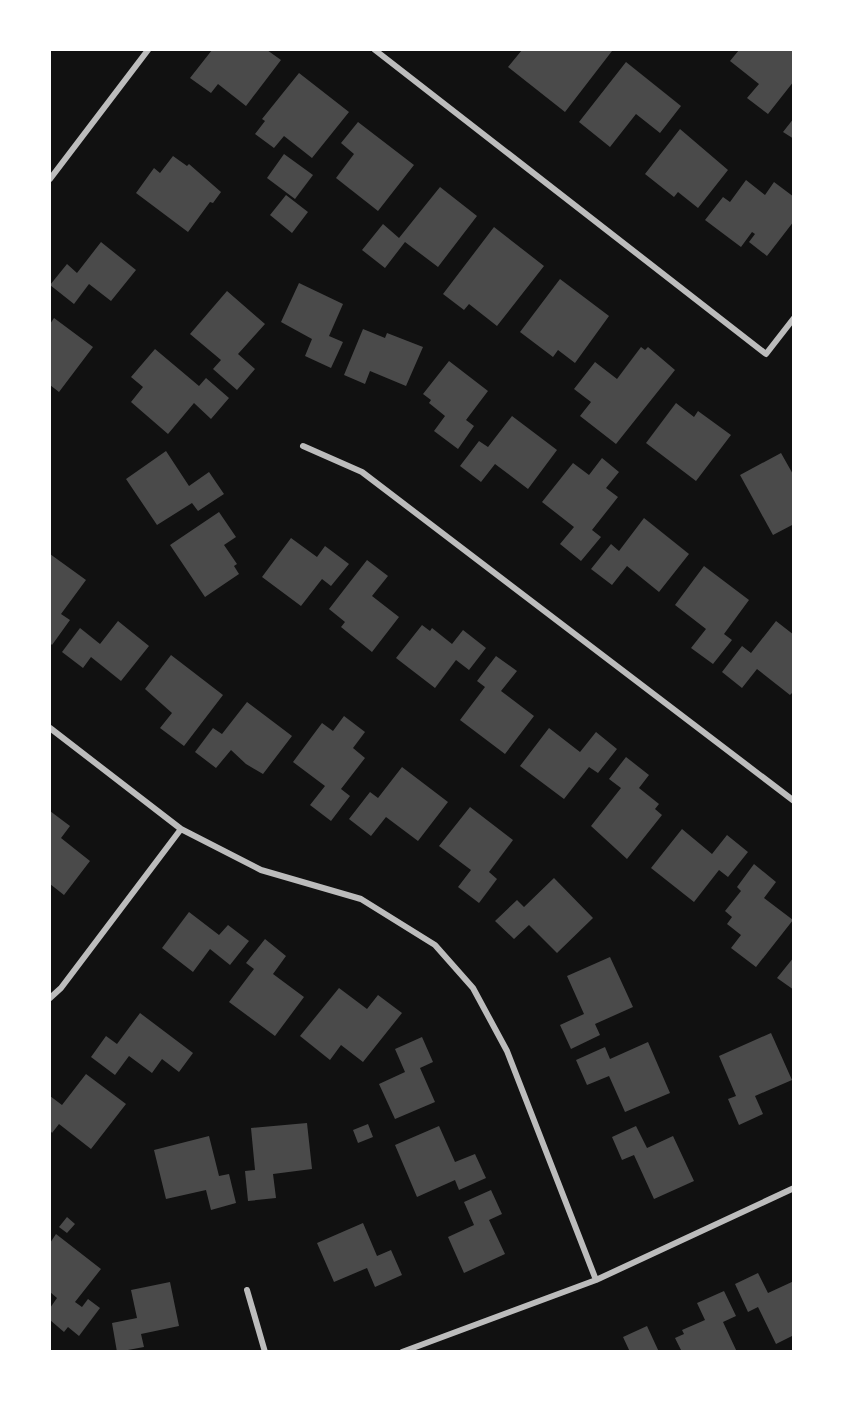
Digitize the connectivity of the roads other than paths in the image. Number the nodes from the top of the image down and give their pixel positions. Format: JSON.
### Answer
{"nodes":[{"id":1,"x":148,"y":50,"type":"edge"},
{"id":2,"x":375,"y":50,"type":"edge"},
{"id":3,"x":50,"y":179,"type":"edge"},
{"id":4,"x":794,"y":318,"type":"edge"},
{"id":5,"x":303,"y":446,"type":"dead end"},
{"id":6,"x":50,"y":728,"type":"edge"},
{"id":7,"x":794,"y":801,"type":"edge"},
{"id":8,"x":181,"y":829,"type":"junction"},
{"id":9,"x":50,"y":998,"type":"edge"},
{"id":10,"x":794,"y":1188,"type":"edge"},
{"id":11,"x":596,"y":1280,"type":"junction"},
{"id":12,"x":247,"y":1290,"type":"dead end"},
{"id":13,"x":265,"y":1352,"type":"edge"},
{"id":14,"x":402,"y":1352,"type":"edge"}],
"edges":[{"from":1,"to":3,"type":"street"},
{"from":2,"to":4,"type":"street"},
{"from":5,"to":7,"type":"street"},
{"from":6,"to":8,"type":"street"},
{"from":8,"to":9,"type":"street"},
{"from":8,"to":11,"type":"street"},
{"from":10,"to":11,"type":"street"},
{"from":11,"to":14,"type":"street"},
{"from":12,"to":13,"type":"street"}]}
